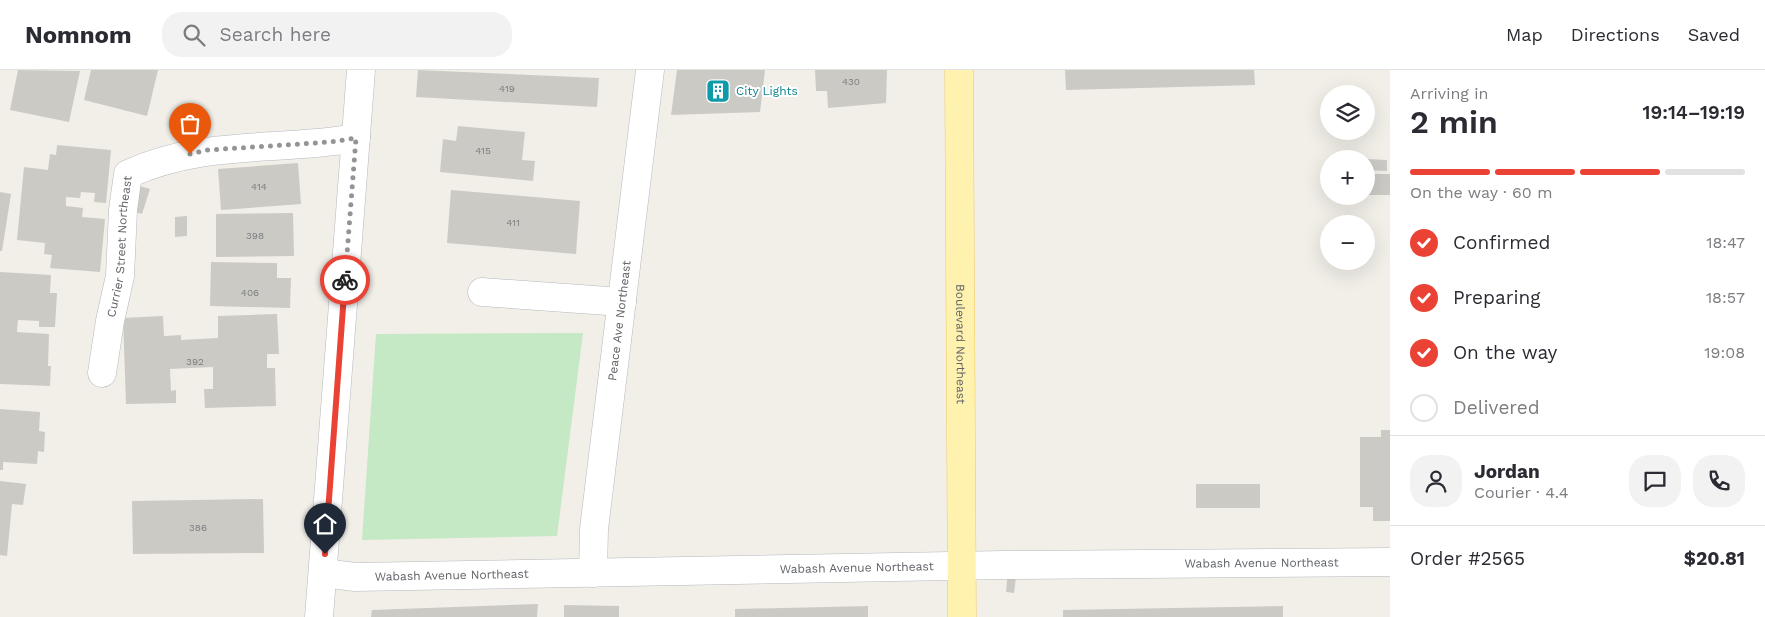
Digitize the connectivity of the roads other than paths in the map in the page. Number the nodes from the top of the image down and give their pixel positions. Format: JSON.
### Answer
{"nodes":[{"id":1,"x":361,"y":70,"type":"edge"},
{"id":2,"x":650,"y":70,"type":"edge"},
{"id":3,"x":959,"y":70,"type":"edge"},
{"id":4,"x":356,"y":138,"type":"junction"},
{"id":5,"x":482,"y":292,"type":"dead end"},
{"id":6,"x":622,"y":302,"type":"junction"},
{"id":7,"x":102,"y":373,"type":"dead end"},
{"id":8,"x":1390,"y":562,"type":"edge"},
{"id":9,"x":962,"y":566,"type":"junction"},
{"id":10,"x":323,"y":573,"type":"junction"},
{"id":11,"x":593,"y":573,"type":"junction"},
{"id":12,"x":319,"y":617,"type":"edge"},
{"id":13,"x":962,"y":617,"type":"edge"}],
"edges":[{"from":1,"to":4,"type":"street"},
{"from":2,"to":6,"type":"street","name":"Peace Ave Northeast"},
{"from":3,"to":9,"type":"main road","name":"Boulevard Northeast"},
{"from":4,"to":7,"type":"street","name":"Currier Street Northeast"},
{"from":4,"to":10,"type":"street"},
{"from":5,"to":6,"type":"street"},
{"from":6,"to":11,"type":"street","name":"Peace Ave Northeast"},
{"from":8,"to":9,"type":"street","name":"Wabash Avenue Northeast"},
{"from":9,"to":11,"type":"street","name":"Wabash Avenue Northeast"},
{"from":9,"to":13,"type":"main road","name":"Boulevard Northeast"},
{"from":10,"to":11,"type":"street","name":"Wabash Avenue Northeast"},
{"from":10,"to":12,"type":"street"}]}
